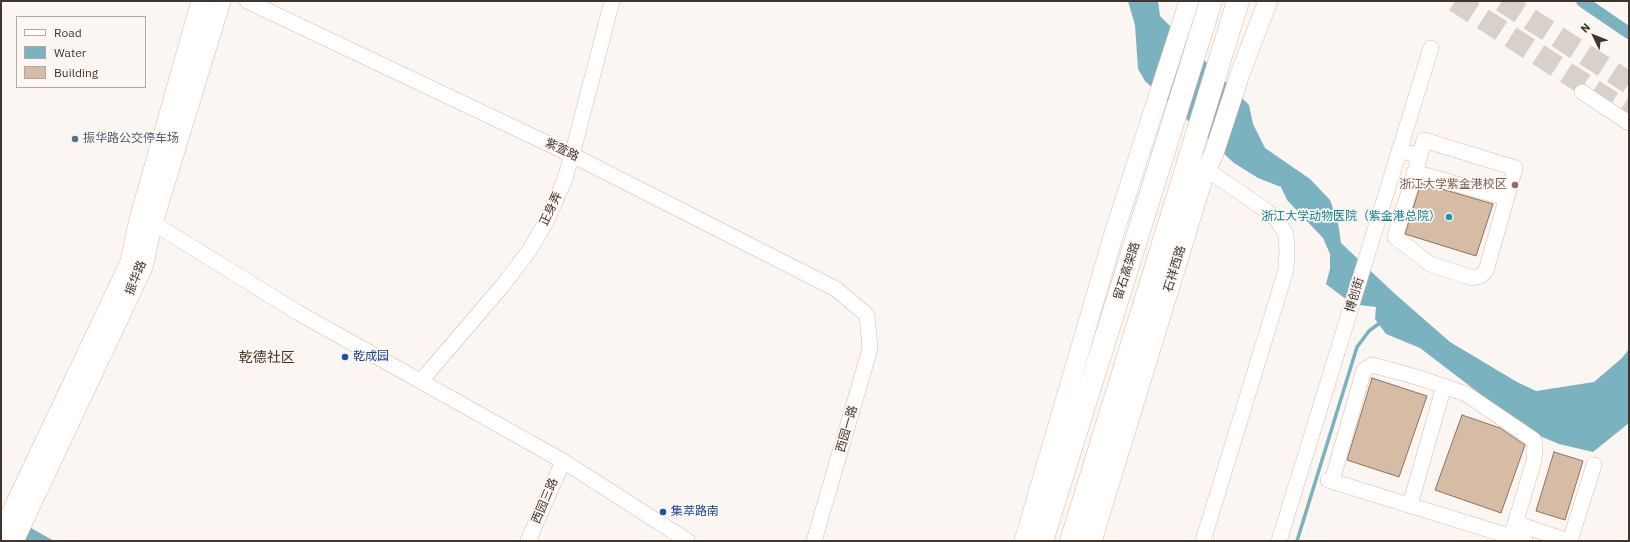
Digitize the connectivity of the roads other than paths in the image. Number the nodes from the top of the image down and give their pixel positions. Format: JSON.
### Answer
{"nodes":[{"id":1,"x":201,"y":1,"type":"edge"},
{"id":2,"x":221,"y":1,"type":"edge"},
{"id":3,"x":247,"y":1,"type":"edge"},
{"id":4,"x":612,"y":1,"type":"edge"},
{"id":5,"x":1189,"y":1,"type":"edge"},
{"id":6,"x":1211,"y":1,"type":"edge"},
{"id":7,"x":1238,"y":1,"type":"edge"},
{"id":8,"x":1268,"y":1,"type":"edge"},
{"id":9,"x":1431,"y":48,"type":"dead end"},
{"id":10,"x":1582,"y":92,"type":"dead end"},
{"id":11,"x":1629,"y":123,"type":"edge"},
{"id":12,"x":1399,"y":150,"type":"junction"},
{"id":13,"x":572,"y":155,"type":"junction"},
{"id":14,"x":1420,"y":156,"type":"junction"},
{"id":15,"x":1210,"y":163,"type":"junction"},
{"id":16,"x":1414,"y":172,"type":"junction"},
{"id":17,"x":1506,"y":198,"type":"junction"},
{"id":18,"x":146,"y":221,"type":"junction"},
{"id":19,"x":868,"y":315,"type":"joint"},
{"id":20,"x":422,"y":382,"type":"junction"},
{"id":21,"x":1444,"y":386,"type":"junction"},
{"id":22,"x":563,"y":460,"type":"junction"},
{"id":23,"x":1594,"y":465,"type":"dead end"},
{"id":24,"x":26,"y":497,"type":"junction"},
{"id":25,"x":1410,"y":505,"type":"junction"},
{"id":26,"x":1,"y":534,"type":"edge"},
{"id":27,"x":1517,"y":534,"type":"edge"},
{"id":28,"x":14,"y":541,"type":"edge"},
{"id":29,"x":528,"y":541,"type":"edge"},
{"id":30,"x":688,"y":541,"type":"edge"},
{"id":31,"x":814,"y":541,"type":"edge"},
{"id":32,"x":1024,"y":541,"type":"edge"},
{"id":33,"x":1042,"y":541,"type":"edge"},
{"id":34,"x":1071,"y":541,"type":"edge"},
{"id":35,"x":1092,"y":541,"type":"edge"},
{"id":36,"x":1203,"y":541,"type":"edge"},
{"id":37,"x":1279,"y":541,"type":"edge"},
{"id":38,"x":1570,"y":541,"type":"edge"}],
"edges":[{"from":1,"to":18,"type":"main road","name":"振华路"},
{"from":2,"to":18,"type":"main road","name":"振华路"},
{"from":3,"to":13,"type":"street","name":"紫萱路"},
{"from":4,"to":13,"type":"street","name":"正身弄"},
{"from":5,"to":32,"type":"main road"},
{"from":6,"to":33,"type":"highway","name":"留石高架路"},
{"from":7,"to":34,"type":"highway"},
{"from":8,"to":15,"type":"main road","name":"石祥西路"},
{"from":9,"to":12,"type":"street","name":"博创街"},
{"from":10,"to":11,"type":"street"},
{"from":12,"to":14,"type":"street"},
{"from":12,"to":37,"type":"street","name":"博创街"},
{"from":13,"to":19,"type":"street","name":"紫萱路"},
{"from":13,"to":20,"type":"street","name":"正身弄"},
{"from":14,"to":16,"type":"street"},
{"from":14,"to":17,"type":"street"},
{"from":15,"to":35,"type":"main road","name":"石祥西路"},
{"from":15,"to":36,"type":"street"},
{"from":16,"to":17,"type":"street"},
{"from":16,"to":17,"type":"street"},
{"from":18,"to":20,"type":"street"},
{"from":18,"to":24,"type":"main road","name":"振华路"},
{"from":19,"to":31,"type":"street","name":"西园一路"},
{"from":20,"to":22,"type":"street"},
{"from":21,"to":25,"type":"street"},
{"from":21,"to":25,"type":"street"},
{"from":21,"to":27,"type":"street"},
{"from":22,"to":29,"type":"street","name":"西园三路"},
{"from":22,"to":30,"type":"street"},
{"from":23,"to":38,"type":"street"},
{"from":24,"to":26,"type":"main road","name":"振华路"},
{"from":24,"to":28,"type":"main road","name":"振华路"},
{"from":25,"to":27,"type":"street"},
{"from":27,"to":38,"type":"street"}]}
